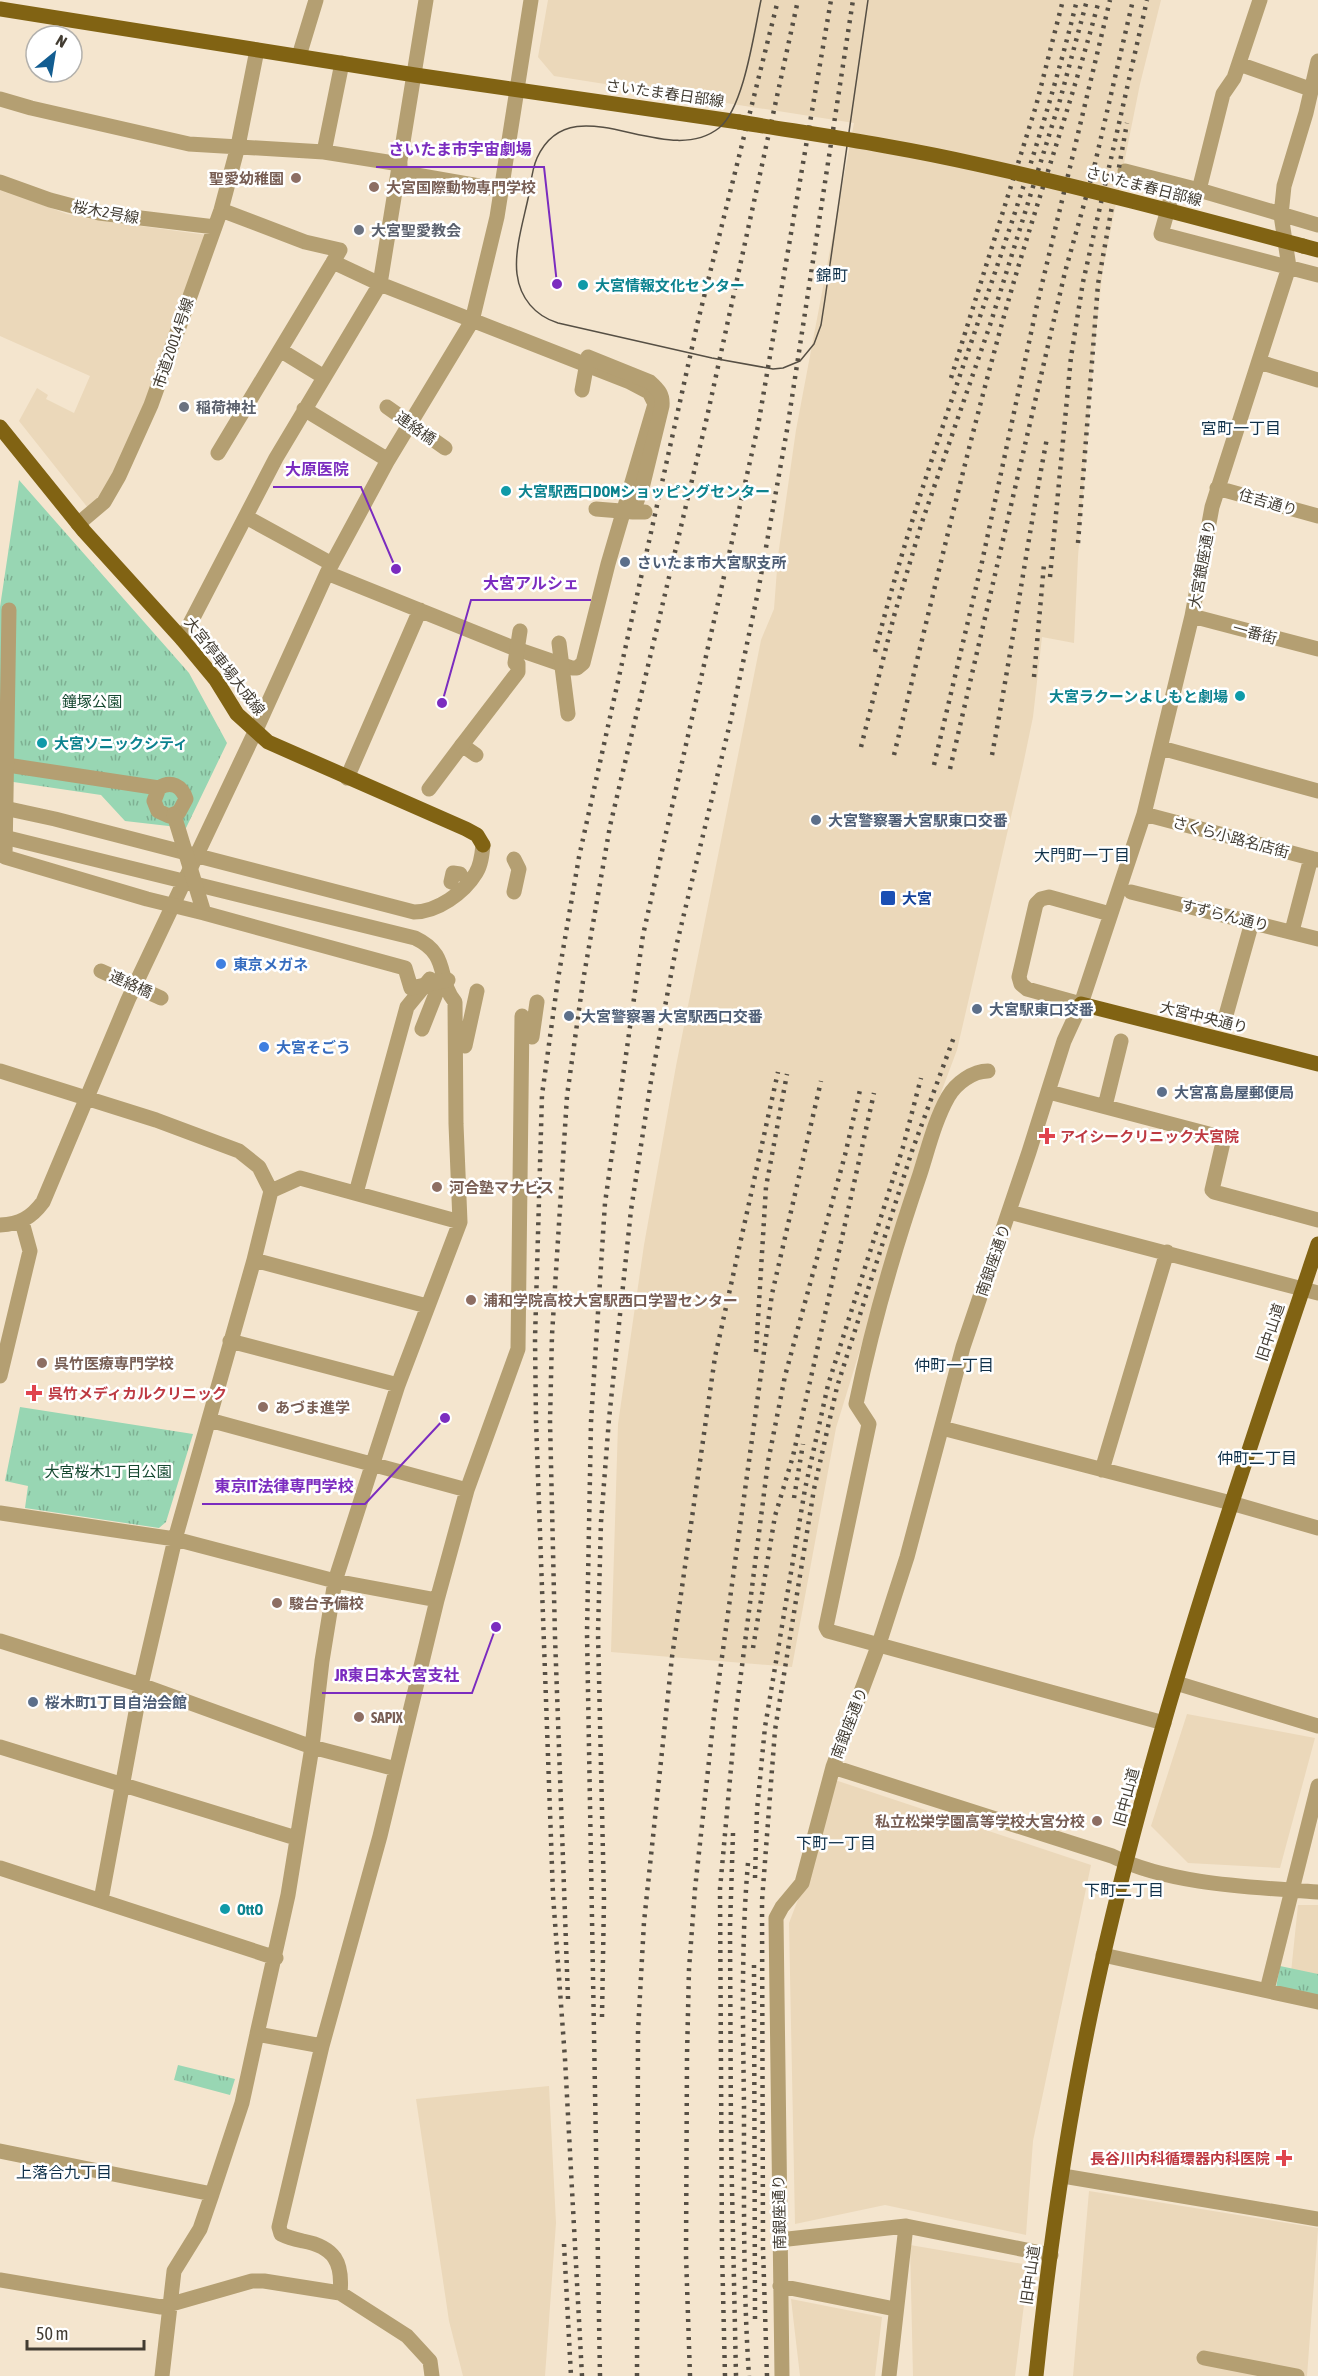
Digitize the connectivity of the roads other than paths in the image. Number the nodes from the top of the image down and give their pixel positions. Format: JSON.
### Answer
{"nodes":[{"id":1,"x":316,"y":0,"type":"edge"},
{"id":2,"x":426,"y":0,"type":"edge"},
{"id":3,"x":531,"y":0,"type":"edge"},
{"id":4,"x":1260,"y":0,"type":"edge"},
{"id":5,"x":0,"y":9,"type":"edge"},
{"id":6,"x":256,"y":50,"type":"junction"},
{"id":7,"x":299,"y":56,"type":"junction"},
{"id":8,"x":1318,"y":61,"type":"edge"},
{"id":9,"x":342,"y":63,"type":"junction"},
{"id":10,"x":1239,"y":64,"type":"junction"},
{"id":11,"x":415,"y":75,"type":"junction"},
{"id":12,"x":518,"y":89,"type":"junction"},
{"id":13,"x":1310,"y":89,"type":"junction"},
{"id":14,"x":0,"y":99,"type":"edge"},
{"id":15,"x":1312,"y":114,"type":"edge"},
{"id":16,"x":238,"y":146,"type":"junction"},
{"id":17,"x":324,"y":152,"type":"junction"},
{"id":18,"x":400,"y":168,"type":"junction"},
{"id":19,"x":1125,"y":171,"type":"dead end"},
{"id":20,"x":0,"y":182,"type":"edge"},
{"id":21,"x":1175,"y":184,"type":"junction"},
{"id":22,"x":502,"y":190,"type":"junction"},
{"id":23,"x":1199,"y":190,"type":"junction"},
{"id":24,"x":221,"y":210,"type":"junction"},
{"id":25,"x":1281,"y":215,"type":"junction"},
{"id":26,"x":1318,"y":225,"type":"edge"},
{"id":27,"x":215,"y":227,"type":"junction"},
{"id":28,"x":1310,"y":248,"type":"edge"},
{"id":29,"x":333,"y":262,"type":"junction"},
{"id":30,"x":1289,"y":267,"type":"junction"},
{"id":31,"x":1318,"y":274,"type":"edge"},
{"id":32,"x":380,"y":284,"type":"junction"},
{"id":33,"x":472,"y":321,"type":"junction"},
{"id":34,"x":280,"y":350,"type":"junction"},
{"id":35,"x":1259,"y":362,"type":"junction"},
{"id":36,"x":324,"y":377,"type":"junction"},
{"id":37,"x":1318,"y":380,"type":"edge"},
{"id":38,"x":582,"y":390,"type":"dead end"},
{"id":39,"x":387,"y":407,"type":"dead end"},
{"id":40,"x":304,"y":410,"type":"junction"},
{"id":41,"x":0,"y":427,"type":"edge"},
{"id":42,"x":445,"y":448,"type":"dead end"},
{"id":43,"x":218,"y":453,"type":"dead end"},
{"id":44,"x":388,"y":460,"type":"junction"},
{"id":45,"x":1217,"y":488,"type":"junction"},
{"id":46,"x":596,"y":509,"type":"dead end"},
{"id":47,"x":1318,"y":516,"type":"edge"},
{"id":48,"x":246,"y":517,"type":"junction"},
{"id":49,"x":78,"y":524,"type":"junction"},
{"id":50,"x":330,"y":569,"type":"junction"},
{"id":51,"x":9,"y":610,"type":"dead end"},
{"id":52,"x":420,"y":610,"type":"junction"},
{"id":53,"x":1192,"y":616,"type":"junction"},
{"id":54,"x":520,"y":631,"type":"dead end"},
{"id":55,"x":182,"y":639,"type":"junction"},
{"id":56,"x":559,"y":643,"type":"dead end"},
{"id":57,"x":1318,"y":650,"type":"edge"},
{"id":58,"x":568,"y":714,"type":"dead end"},
{"id":59,"x":255,"y":732,"type":"junction"},
{"id":60,"x":462,"y":745,"type":"junction"},
{"id":61,"x":1161,"y":748,"type":"junction"},
{"id":62,"x":476,"y":755,"type":"dead end"},
{"id":63,"x":3,"y":765,"type":"edge"},
{"id":64,"x":347,"y":778,"type":"junction"},
{"id":65,"x":159,"y":788,"type":"junction"},
{"id":66,"x":429,"y":789,"type":"dead end"},
{"id":67,"x":1318,"y":790,"type":"edge"},
{"id":68,"x":0,"y":807,"type":"edge"},
{"id":69,"x":1144,"y":814,"type":"junction"},
{"id":70,"x":174,"y":815,"type":"junction"},
{"id":71,"x":0,"y":836,"type":"edge"},
{"id":72,"x":483,"y":845,"type":"joint"},
{"id":73,"x":196,"y":856,"type":"junction"},
{"id":74,"x":1314,"y":859,"type":"edge"},
{"id":75,"x":517,"y":864,"type":"dead end"},
{"id":76,"x":185,"y":881,"type":"junction"},
{"id":77,"x":514,"y":892,"type":"dead end"},
{"id":78,"x":1131,"y":892,"type":"dead end"},
{"id":79,"x":204,"y":913,"type":"junction"},
{"id":80,"x":1110,"y":914,"type":"junction"},
{"id":81,"x":1252,"y":922,"type":"junction"},
{"id":82,"x":1292,"y":931,"type":"junction"},
{"id":83,"x":1318,"y":939,"type":"edge"},
{"id":84,"x":101,"y":971,"type":"dead end"},
{"id":85,"x":444,"y":975,"type":"junction"},
{"id":86,"x":477,"y":991,"type":"dead end"},
{"id":87,"x":161,"y":998,"type":"dead end"},
{"id":88,"x":537,"y":1002,"type":"dead end"},
{"id":89,"x":1081,"y":1004,"type":"junction"},
{"id":90,"x":1226,"y":1015,"type":"dead end"},
{"id":91,"x":522,"y":1016,"type":"dead end"},
{"id":92,"x":422,"y":1029,"type":"dead end"},
{"id":93,"x":532,"y":1037,"type":"dead end"},
{"id":94,"x":1121,"y":1041,"type":"dead end"},
{"id":95,"x":465,"y":1046,"type":"dead end"},
{"id":96,"x":1318,"y":1064,"type":"edge"},
{"id":97,"x":0,"y":1071,"type":"edge"},
{"id":98,"x":988,"y":1071,"type":"dead end"},
{"id":99,"x":1050,"y":1089,"type":"junction"},
{"id":100,"x":88,"y":1099,"type":"junction"},
{"id":101,"x":1105,"y":1106,"type":"junction"},
{"id":102,"x":271,"y":1191,"type":"junction"},
{"id":103,"x":356,"y":1193,"type":"junction"},
{"id":104,"x":1009,"y":1212,"type":"junction"},
{"id":105,"x":1318,"y":1220,"type":"edge"},
{"id":106,"x":22,"y":1222,"type":"junction"},
{"id":107,"x":460,"y":1222,"type":"junction"},
{"id":108,"x":0,"y":1225,"type":"edge"},
{"id":109,"x":1318,"y":1244,"type":"edge"},
{"id":110,"x":1167,"y":1252,"type":"junction"},
{"id":111,"x":254,"y":1260,"type":"junction"},
{"id":112,"x":1310,"y":1291,"type":"edge"},
{"id":113,"x":427,"y":1306,"type":"junction"},
{"id":114,"x":230,"y":1341,"type":"junction"},
{"id":115,"x":0,"y":1376,"type":"edge"},
{"id":116,"x":398,"y":1385,"type":"junction"},
{"id":117,"x":208,"y":1420,"type":"junction"},
{"id":118,"x":942,"y":1428,"type":"junction"},
{"id":119,"x":374,"y":1463,"type":"junction"},
{"id":120,"x":1102,"y":1470,"type":"junction"},
{"id":121,"x":467,"y":1490,"type":"junction"},
{"id":122,"x":1231,"y":1503,"type":"junction"},
{"id":123,"x":0,"y":1513,"type":"edge"},
{"id":124,"x":1318,"y":1528,"type":"edge"},
{"id":125,"x":175,"y":1539,"type":"junction"},
{"id":126,"x":335,"y":1581,"type":"junction"},
{"id":127,"x":437,"y":1600,"type":"junction"},
{"id":128,"x":0,"y":1641,"type":"edge"},
{"id":129,"x":879,"y":1644,"type":"junction"},
{"id":130,"x":1176,"y":1683,"type":"junction"},
{"id":131,"x":141,"y":1685,"type":"junction"},
{"id":132,"x":1164,"y":1723,"type":"junction"},
{"id":133,"x":1318,"y":1726,"type":"edge"},
{"id":134,"x":312,"y":1747,"type":"junction"},
{"id":135,"x":0,"y":1748,"type":"edge"},
{"id":136,"x":833,"y":1767,"type":"junction"},
{"id":137,"x":396,"y":1769,"type":"junction"},
{"id":138,"x":122,"y":1785,"type":"junction"},
{"id":139,"x":1318,"y":1786,"type":"edge"},
{"id":140,"x":296,"y":1838,"type":"junction"},
{"id":141,"x":1126,"y":1863,"type":"junction"},
{"id":142,"x":0,"y":1868,"type":"edge"},
{"id":143,"x":1291,"y":1890,"type":"junction"},
{"id":144,"x":1318,"y":1892,"type":"edge"},
{"id":145,"x":101,"y":1900,"type":"junction"},
{"id":146,"x":1103,"y":1955,"type":"junction"},
{"id":147,"x":276,"y":1958,"type":"junction"},
{"id":148,"x":1267,"y":1990,"type":"junction"},
{"id":149,"x":1318,"y":2002,"type":"edge"},
{"id":150,"x":258,"y":2034,"type":"junction"},
{"id":151,"x":322,"y":2046,"type":"junction"},
{"id":152,"x":0,"y":2151,"type":"edge"},
{"id":153,"x":1063,"y":2176,"type":"junction"},
{"id":154,"x":212,"y":2194,"type":"junction"},
{"id":155,"x":1318,"y":2219,"type":"edge"},
{"id":156,"x":906,"y":2226,"type":"junction"},
{"id":157,"x":779,"y":2240,"type":"junction"},
{"id":158,"x":1051,"y":2255,"type":"junction"},
{"id":159,"x":0,"y":2280,"type":"edge"},
{"id":160,"x":780,"y":2286,"type":"junction"},
{"id":161,"x":340,"y":2293,"type":"junction"},
{"id":162,"x":170,"y":2304,"type":"junction"},
{"id":163,"x":895,"y":2309,"type":"junction"},
{"id":164,"x":1204,"y":2358,"type":"dead end"},
{"id":165,"x":162,"y":2376,"type":"edge"},
{"id":166,"x":432,"y":2376,"type":"edge"},
{"id":167,"x":782,"y":2376,"type":"edge"},
{"id":168,"x":889,"y":2376,"type":"edge"},
{"id":169,"x":1036,"y":2376,"type":"edge"},
{"id":170,"x":1297,"y":2376,"type":"edge"}],
"edges":[{"from":1,"to":7,"type":"street"},
{"from":2,"to":11,"type":"street"},
{"from":3,"to":12,"type":"street"},
{"from":4,"to":10,"type":"street"},
{"from":5,"to":6,"type":"main road","name":"さいたま春日部線"},
{"from":6,"to":7,"type":"main road","name":"さいたま春日部線"},
{"from":6,"to":16,"type":"street","name":"市道20014号線"},
{"from":7,"to":9,"type":"main road","name":"さいたま春日部線"},
{"from":8,"to":13,"type":"street","name":"大宮銀座通り"},
{"from":9,"to":11,"type":"main road","name":"さいたま春日部線"},
{"from":9,"to":17,"type":"street"},
{"from":10,"to":13,"type":"street"},
{"from":10,"to":23,"type":"street"},
{"from":11,"to":12,"type":"main road","name":"さいたま春日部線"},
{"from":11,"to":18,"type":"street"},
{"from":12,"to":22,"type":"street"},
{"from":12,"to":28,"type":"main road","name":"さいたま春日部線","bridge":true},
{"from":13,"to":15,"type":"street","name":"大宮銀座通り"},
{"from":14,"to":16,"type":"street"},
{"from":15,"to":25,"type":"street","name":"大宮銀座通り"},
{"from":16,"to":17,"type":"street"},
{"from":16,"to":24,"type":"street","name":"市道20014号線"},
{"from":17,"to":18,"type":"street"},
{"from":18,"to":22,"type":"street"},
{"from":18,"to":32,"type":"street"},
{"from":19,"to":21,"type":"street"},
{"from":20,"to":27,"type":"street","name":"桜木2号線"},
{"from":21,"to":23,"type":"street"},
{"from":21,"to":30,"type":"street"},
{"from":22,"to":33,"type":"street"},
{"from":23,"to":25,"type":"street"},
{"from":24,"to":27,"type":"street","name":"市道20014号線"},
{"from":24,"to":29,"type":"street"},
{"from":25,"to":26,"type":"street"},
{"from":25,"to":30,"type":"street","name":"大宮銀座通り"},
{"from":27,"to":49,"type":"street","name":"市道20014号線"},
{"from":29,"to":32,"type":"street"},
{"from":29,"to":34,"type":"street"},
{"from":30,"to":31,"type":"street"},
{"from":30,"to":35,"type":"street","name":"大宮銀座通り"},
{"from":32,"to":33,"type":"street"},
{"from":32,"to":36,"type":"street"},
{"from":33,"to":44,"type":"street"},
{"from":33,"to":52,"type":"street"},
{"from":34,"to":36,"type":"street"},
{"from":34,"to":43,"type":"street"},
{"from":35,"to":37,"type":"street"},
{"from":35,"to":45,"type":"street","name":"大宮銀座通り"},
{"from":36,"to":40,"type":"street"},
{"from":38,"to":46,"type":"street","bridge":true},
{"from":39,"to":42,"type":"street","name":"連絡橋","bridge":true},
{"from":40,"to":44,"type":"street"},
{"from":40,"to":48,"type":"street"},
{"from":41,"to":49,"type":"main road","name":"大宮停車場大成線"},
{"from":44,"to":50,"type":"street"},
{"from":45,"to":47,"type":"street","name":"住吉通り"},
{"from":45,"to":53,"type":"street","name":"大宮銀座通り"},
{"from":48,"to":50,"type":"street"},
{"from":48,"to":55,"type":"street"},
{"from":49,"to":55,"type":"main road","name":"大宮停車場大成線"},
{"from":50,"to":52,"type":"street"},
{"from":50,"to":59,"type":"street"},
{"from":51,"to":63,"type":"street","bridge":true},
{"from":52,"to":64,"type":"street"},
{"from":53,"to":57,"type":"street","name":"一番街"},
{"from":53,"to":61,"type":"street","name":"大宮銀座通り"},
{"from":54,"to":60,"type":"street","bridge":true},
{"from":55,"to":59,"type":"main road","name":"大宮停車場大成線"},
{"from":56,"to":58,"type":"street","bridge":true},
{"from":59,"to":64,"type":"main road","name":"大宮停車場大成線"},
{"from":59,"to":73,"type":"street"},
{"from":60,"to":62,"type":"street"},
{"from":60,"to":66,"type":"street"},
{"from":61,"to":67,"type":"street"},
{"from":61,"to":69,"type":"street","name":"大宮銀座通り"},
{"from":63,"to":65,"type":"street"},
{"from":63,"to":79,"type":"street","bridge":true},
{"from":64,"to":72,"type":"main road","name":"大宮停車場大成線"},
{"from":65,"to":70,"type":"street"},
{"from":65,"to":70,"type":"street"},
{"from":68,"to":73,"type":"street"},
{"from":69,"to":74,"type":"street","name":"さくら小路名店街"},
{"from":69,"to":80,"type":"street","name":"大宮銀座通り"},
{"from":70,"to":79,"type":"street","bridge":true},
{"from":71,"to":76,"type":"street"},
{"from":72,"to":73,"type":"street"},
{"from":73,"to":76,"type":"street"},
{"from":74,"to":82,"type":"street"},
{"from":75,"to":77,"type":"street"},
{"from":76,"to":85,"type":"street"},
{"from":76,"to":100,"type":"street"},
{"from":78,"to":81,"type":"street","name":"すずらん通り"},
{"from":79,"to":85,"type":"street","bridge":true},
{"from":80,"to":89,"type":"street","name":"大宮銀座通り"},
{"from":80,"to":89,"type":"street"},
{"from":81,"to":82,"type":"street","name":"すずらん通り"},
{"from":81,"to":90,"type":"street"},
{"from":82,"to":83,"type":"street","name":"すずらん通り"},
{"from":84,"to":87,"type":"street","name":"連絡橋","bridge":true},
{"from":85,"to":92,"type":"street"},
{"from":85,"to":103,"type":"street"},
{"from":85,"to":107,"type":"street"},
{"from":86,"to":95,"type":"street"},
{"from":88,"to":93,"type":"street"},
{"from":89,"to":96,"type":"main road","name":"大宮中央通り"},
{"from":89,"to":99,"type":"street","name":"南銀座通り"},
{"from":91,"to":121,"type":"street"},
{"from":94,"to":101,"type":"street"},
{"from":97,"to":100,"type":"street"},
{"from":98,"to":129,"type":"street"},
{"from":99,"to":101,"type":"street"},
{"from":99,"to":104,"type":"street","name":"南銀座通り"},
{"from":100,"to":102,"type":"street"},
{"from":100,"to":106,"type":"street"},
{"from":101,"to":105,"type":"street"},
{"from":102,"to":103,"type":"street"},
{"from":102,"to":111,"type":"street"},
{"from":103,"to":107,"type":"street"},
{"from":104,"to":110,"type":"street"},
{"from":104,"to":118,"type":"street","name":"南銀座通り"},
{"from":106,"to":108,"type":"street"},
{"from":106,"to":115,"type":"street"},
{"from":107,"to":113,"type":"street"},
{"from":109,"to":112,"type":"main road","name":"旧中山道"},
{"from":110,"to":112,"type":"street"},
{"from":110,"to":120,"type":"street"},
{"from":111,"to":113,"type":"street"},
{"from":111,"to":114,"type":"street"},
{"from":112,"to":122,"type":"main road","name":"旧中山道"},
{"from":113,"to":116,"type":"street"},
{"from":114,"to":116,"type":"street"},
{"from":114,"to":117,"type":"street"},
{"from":116,"to":119,"type":"street"},
{"from":117,"to":119,"type":"street"},
{"from":117,"to":125,"type":"street"},
{"from":118,"to":120,"type":"street"},
{"from":118,"to":129,"type":"street","name":"南銀座通り"},
{"from":119,"to":121,"type":"street"},
{"from":119,"to":126,"type":"street"},
{"from":120,"to":122,"type":"street"},
{"from":121,"to":127,"type":"street"},
{"from":122,"to":124,"type":"street"},
{"from":122,"to":130,"type":"main road","name":"旧中山道"},
{"from":123,"to":125,"type":"street"},
{"from":125,"to":126,"type":"street"},
{"from":125,"to":131,"type":"street"},
{"from":126,"to":127,"type":"street"},
{"from":126,"to":134,"type":"street"},
{"from":127,"to":137,"type":"street"},
{"from":128,"to":131,"type":"street"},
{"from":129,"to":132,"type":"street"},
{"from":129,"to":136,"type":"street","name":"南銀座通り"},
{"from":130,"to":132,"type":"main road","name":"旧中山道"},
{"from":130,"to":133,"type":"street"},
{"from":131,"to":134,"type":"street"},
{"from":131,"to":138,"type":"street"},
{"from":132,"to":141,"type":"main road","name":"旧中山道"},
{"from":134,"to":137,"type":"street"},
{"from":134,"to":140,"type":"street"},
{"from":135,"to":138,"type":"street"},
{"from":136,"to":141,"type":"street"},
{"from":136,"to":157,"type":"street","name":"南銀座通り"},
{"from":137,"to":151,"type":"street"},
{"from":138,"to":140,"type":"street"},
{"from":138,"to":145,"type":"street"},
{"from":139,"to":143,"type":"street"},
{"from":140,"to":147,"type":"street"},
{"from":141,"to":143,"type":"street"},
{"from":141,"to":146,"type":"main road","name":"旧中山道"},
{"from":142,"to":145,"type":"street"},
{"from":143,"to":144,"type":"street"},
{"from":143,"to":148,"type":"street"},
{"from":145,"to":147,"type":"street"},
{"from":146,"to":148,"type":"street"},
{"from":146,"to":153,"type":"main road","name":"旧中山道"},
{"from":147,"to":150,"type":"street"},
{"from":148,"to":149,"type":"street"},
{"from":150,"to":151,"type":"street"},
{"from":150,"to":154,"type":"street"},
{"from":151,"to":161,"type":"street"},
{"from":152,"to":154,"type":"street"},
{"from":153,"to":155,"type":"street"},
{"from":153,"to":158,"type":"main road","name":"旧中山道"},
{"from":154,"to":162,"type":"street"},
{"from":156,"to":157,"type":"street"},
{"from":156,"to":158,"type":"street"},
{"from":156,"to":163,"type":"street"},
{"from":157,"to":160,"type":"street","name":"南銀座通り"},
{"from":158,"to":169,"type":"main road","name":"旧中山道"},
{"from":159,"to":162,"type":"street"},
{"from":160,"to":163,"type":"street"},
{"from":160,"to":167,"type":"street","name":"南銀座通り"},
{"from":161,"to":162,"type":"street"},
{"from":161,"to":166,"type":"street"},
{"from":162,"to":165,"type":"street"},
{"from":163,"to":168,"type":"street"},
{"from":164,"to":170,"type":"street"}]}
